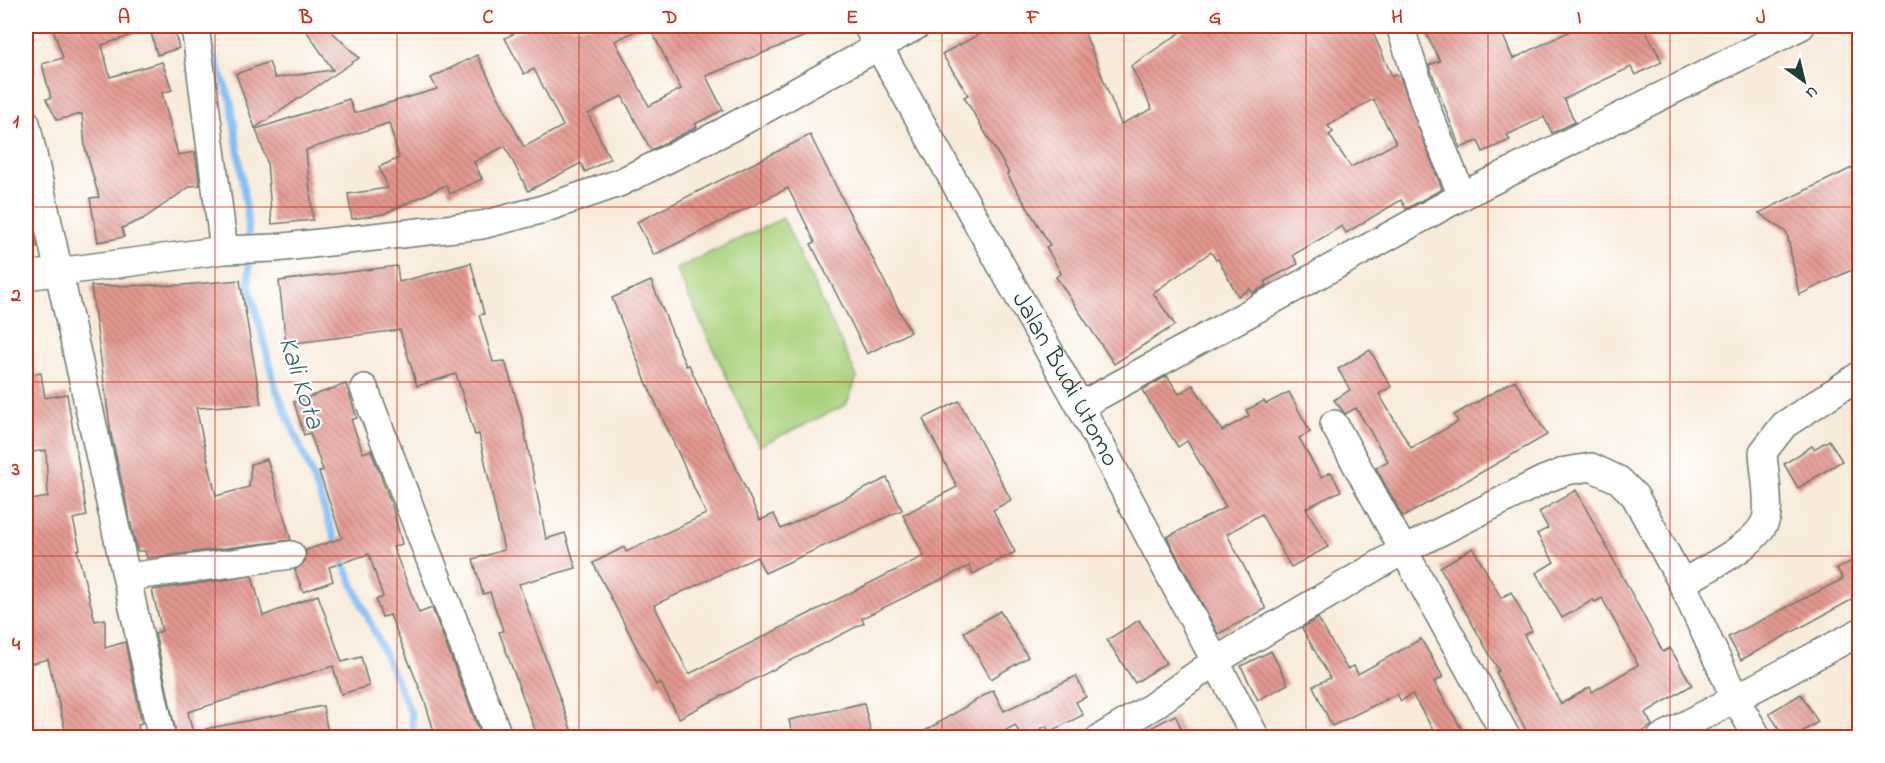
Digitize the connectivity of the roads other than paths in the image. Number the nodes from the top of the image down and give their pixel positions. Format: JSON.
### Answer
{"nodes":[{"id":1,"x":195,"y":26,"type":"edge"},
{"id":2,"x":916,"y":26,"type":"edge"},
{"id":3,"x":1400,"y":26,"type":"edge"},
{"id":4,"x":1801,"y":26,"type":"edge"},
{"id":5,"x":872,"y":35,"type":"edge"},
{"id":6,"x":26,"y":123,"type":"edge"},
{"id":7,"x":1462,"y":196,"type":"junction"},
{"id":8,"x":230,"y":250,"type":"junction"},
{"id":9,"x":59,"y":272,"type":"junction"},
{"id":10,"x":26,"y":276,"type":"edge"},
{"id":11,"x":1860,"y":375,"type":"edge"},
{"id":12,"x":364,"y":388,"type":"dead end"},
{"id":13,"x":1080,"y":406,"type":"junction"},
{"id":14,"x":1334,"y":424,"type":"dead end"},
{"id":15,"x":1402,"y":551,"type":"junction"},
{"id":16,"x":291,"y":555,"type":"dead end"},
{"id":17,"x":127,"y":577,"type":"junction"},
{"id":18,"x":1682,"y":583,"type":"junction"},
{"id":19,"x":1860,"y":632,"type":"edge"},
{"id":20,"x":1217,"y":660,"type":"junction"},
{"id":21,"x":1736,"y":698,"type":"junction"},
{"id":22,"x":162,"y":738,"type":"edge"},
{"id":23,"x":499,"y":738,"type":"edge"},
{"id":24,"x":1100,"y":738,"type":"edge"},
{"id":25,"x":1256,"y":738,"type":"edge"},
{"id":26,"x":1507,"y":738,"type":"edge"},
{"id":27,"x":1661,"y":738,"type":"edge"},
{"id":28,"x":1758,"y":738,"type":"edge"}],
"edges":[{"from":1,"to":8,"type":"street"},
{"from":2,"to":5,"type":"street"},
{"from":3,"to":7,"type":"street"},
{"from":4,"to":7,"type":"street"},
{"from":5,"to":8,"type":"street"},
{"from":5,"to":13,"type":"street","name":"Jalan Budi Utomo"},
{"from":6,"to":9,"type":"street"},
{"from":7,"to":13,"type":"street"},
{"from":8,"to":9,"type":"street"},
{"from":9,"to":10,"type":"street"},
{"from":9,"to":17,"type":"street"},
{"from":11,"to":18,"type":"street"},
{"from":12,"to":23,"type":"street"},
{"from":13,"to":20,"type":"street","name":"Jalan Budi Utomo"},
{"from":14,"to":15,"type":"street"},
{"from":15,"to":18,"type":"street"},
{"from":15,"to":20,"type":"street"},
{"from":15,"to":26,"type":"street"},
{"from":16,"to":17,"type":"street"},
{"from":17,"to":22,"type":"street"},
{"from":18,"to":21,"type":"street"},
{"from":19,"to":21,"type":"street"},
{"from":20,"to":24,"type":"street"},
{"from":20,"to":25,"type":"street","name":"Jalan Budi Utomo"},
{"from":21,"to":27,"type":"street"},
{"from":21,"to":28,"type":"street"}]}
